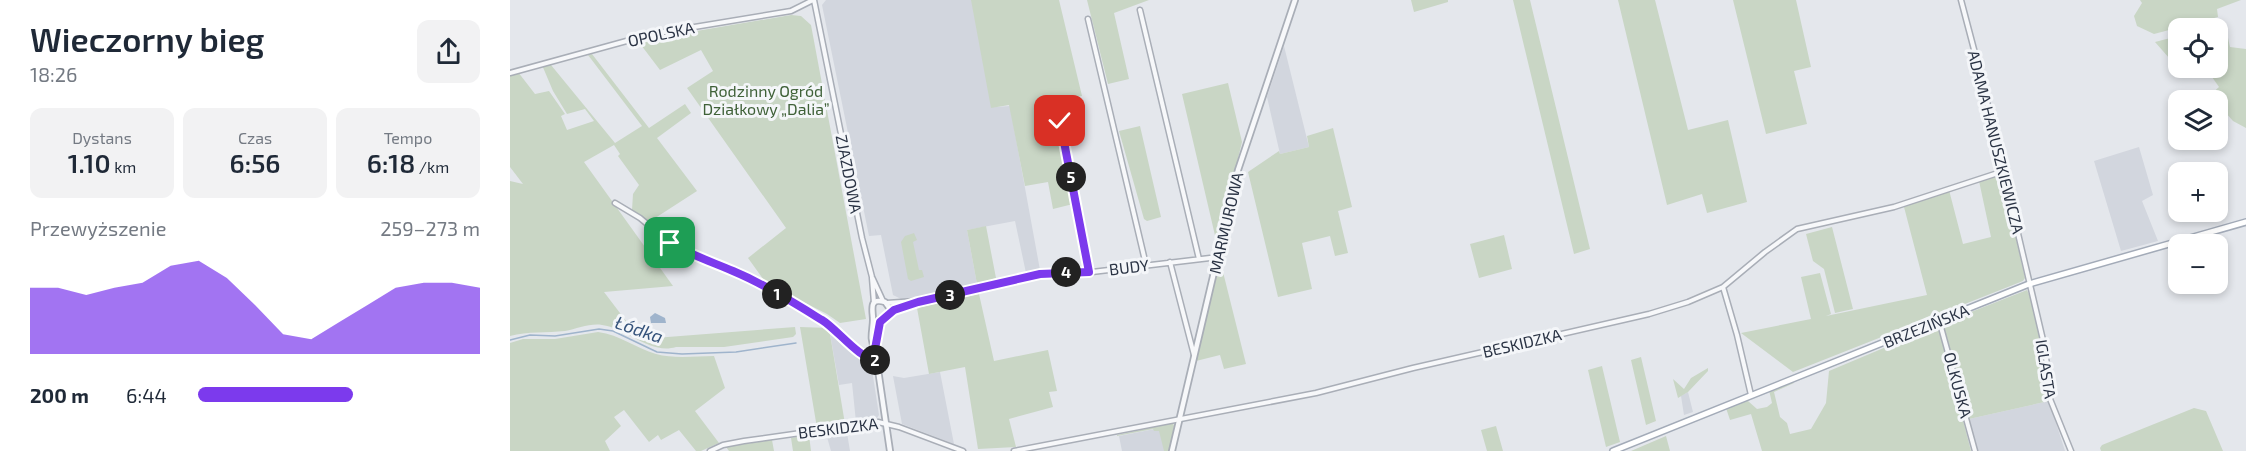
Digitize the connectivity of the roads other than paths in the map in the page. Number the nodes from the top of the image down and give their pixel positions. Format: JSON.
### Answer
{"nodes":[{"id":1,"x":813,"y":0,"type":"edge"},
{"id":2,"x":1295,"y":0,"type":"edge"},
{"id":3,"x":1961,"y":0,"type":"edge"},
{"id":4,"x":1140,"y":10,"type":"dead end"},
{"id":5,"x":1088,"y":19,"type":"dead end"},
{"id":6,"x":510,"y":73,"type":"edge"},
{"id":7,"x":1060,"y":121,"type":"dead end"},
{"id":8,"x":2004,"y":171,"type":"junction"},
{"id":9,"x":615,"y":203,"type":"dead end"},
{"id":10,"x":2246,"y":222,"type":"edge"},
{"id":11,"x":1217,"y":258,"type":"junction"},
{"id":12,"x":1199,"y":259,"type":"junction"},
{"id":13,"x":1170,"y":262,"type":"junction"},
{"id":14,"x":1146,"y":265,"type":"junction"},
{"id":15,"x":1089,"y":272,"type":"junction"},
{"id":16,"x":872,"y":278,"type":"junction"},
{"id":17,"x":2030,"y":284,"type":"junction"},
{"id":18,"x":1723,"y":287,"type":"junction"},
{"id":19,"x":885,"y":302,"type":"junction"},
{"id":20,"x":918,"y":302,"type":"junction"},
{"id":21,"x":874,"y":303,"type":"junction"},
{"id":22,"x":889,"y":313,"type":"junction"},
{"id":23,"x":872,"y":315,"type":"junction"},
{"id":24,"x":882,"y":319,"type":"junction"},
{"id":25,"x":1940,"y":320,"type":"junction"},
{"id":26,"x":875,"y":349,"type":"junction"},
{"id":27,"x":1194,"y":356,"type":"junction"},
{"id":28,"x":877,"y":360,"type":"junction"},
{"id":29,"x":1751,"y":395,"type":"junction"},
{"id":30,"x":1179,"y":419,"type":"junction"},
{"id":31,"x":886,"y":423,"type":"junction"},
{"id":32,"x":710,"y":451,"type":"edge"},
{"id":33,"x":890,"y":451,"type":"edge"},
{"id":34,"x":963,"y":451,"type":"edge"},
{"id":35,"x":1014,"y":451,"type":"edge"},
{"id":36,"x":1172,"y":451,"type":"edge"},
{"id":37,"x":1612,"y":451,"type":"edge"},
{"id":38,"x":1975,"y":451,"type":"edge"},
{"id":39,"x":2071,"y":451,"type":"edge"}],
"edges":[{"from":1,"to":6,"type":"street","name":"OPOLSKA"},
{"from":1,"to":16,"type":"street","name":"ZJAZDOWA"},
{"from":2,"to":11,"type":"street","name":"MARMUROWA"},
{"from":3,"to":8,"type":"street","name":"ADAMA HANUSZKIEWICZA"},
{"from":4,"to":12,"type":"street"},
{"from":5,"to":14,"type":"street"},
{"from":7,"to":15,"type":"street"},
{"from":8,"to":17,"type":"street","name":"ADAMA HANUSZKIEWICZA"},
{"from":8,"to":18,"type":"street","name":"BESKIDZKA"},
{"from":9,"to":28,"type":"street"},
{"from":10,"to":17,"type":"main road","name":"BRZEZIŃSKA"},
{"from":11,"to":12,"type":"street","name":"BUDY"},
{"from":11,"to":27,"type":"street","name":"MARMUROWA"},
{"from":12,"to":13,"type":"street","name":"BUDY"},
{"from":13,"to":14,"type":"street","name":"BUDY"},
{"from":13,"to":27,"type":"street"},
{"from":14,"to":15,"type":"street","name":"BUDY"},
{"from":15,"to":20,"type":"street","name":"BUDY"},
{"from":16,"to":19,"type":"street","name":"ZJAZDOWA"},
{"from":16,"to":21,"type":"street","name":"ZJAZDOWA"},
{"from":17,"to":25,"type":"main road","name":"BRZEZIŃSKA"},
{"from":17,"to":39,"type":"street","name":"IGLASTA"},
{"from":18,"to":29,"type":"street"},
{"from":18,"to":30,"type":"street","name":"BESKIDZKA"},
{"from":19,"to":20,"type":"street","name":"BUDY"},
{"from":19,"to":21,"type":"street"},
{"from":19,"to":22,"type":"street"},
{"from":20,"to":22,"type":"street","name":"BUDY"},
{"from":21,"to":23,"type":"street"},
{"from":22,"to":24,"type":"street"},
{"from":23,"to":24,"type":"street"},
{"from":23,"to":26,"type":"street"},
{"from":24,"to":26,"type":"street"},
{"from":25,"to":29,"type":"main road","name":"BRZEZIŃSKA"},
{"from":25,"to":38,"type":"street","name":"OLKUSKA"},
{"from":26,"to":28,"type":"street"},
{"from":27,"to":30,"type":"street","name":"MARMUROWA"},
{"from":28,"to":31,"type":"street"},
{"from":29,"to":37,"type":"main road","name":"BRZEZIŃSKA"},
{"from":30,"to":35,"type":"street","name":"BESKIDZKA"},
{"from":30,"to":36,"type":"street","name":"MARMUROWA"},
{"from":31,"to":32,"type":"street","name":"BESKIDZKA"},
{"from":31,"to":33,"type":"street"},
{"from":31,"to":34,"type":"street","name":"BESKIDZKA"}]}
